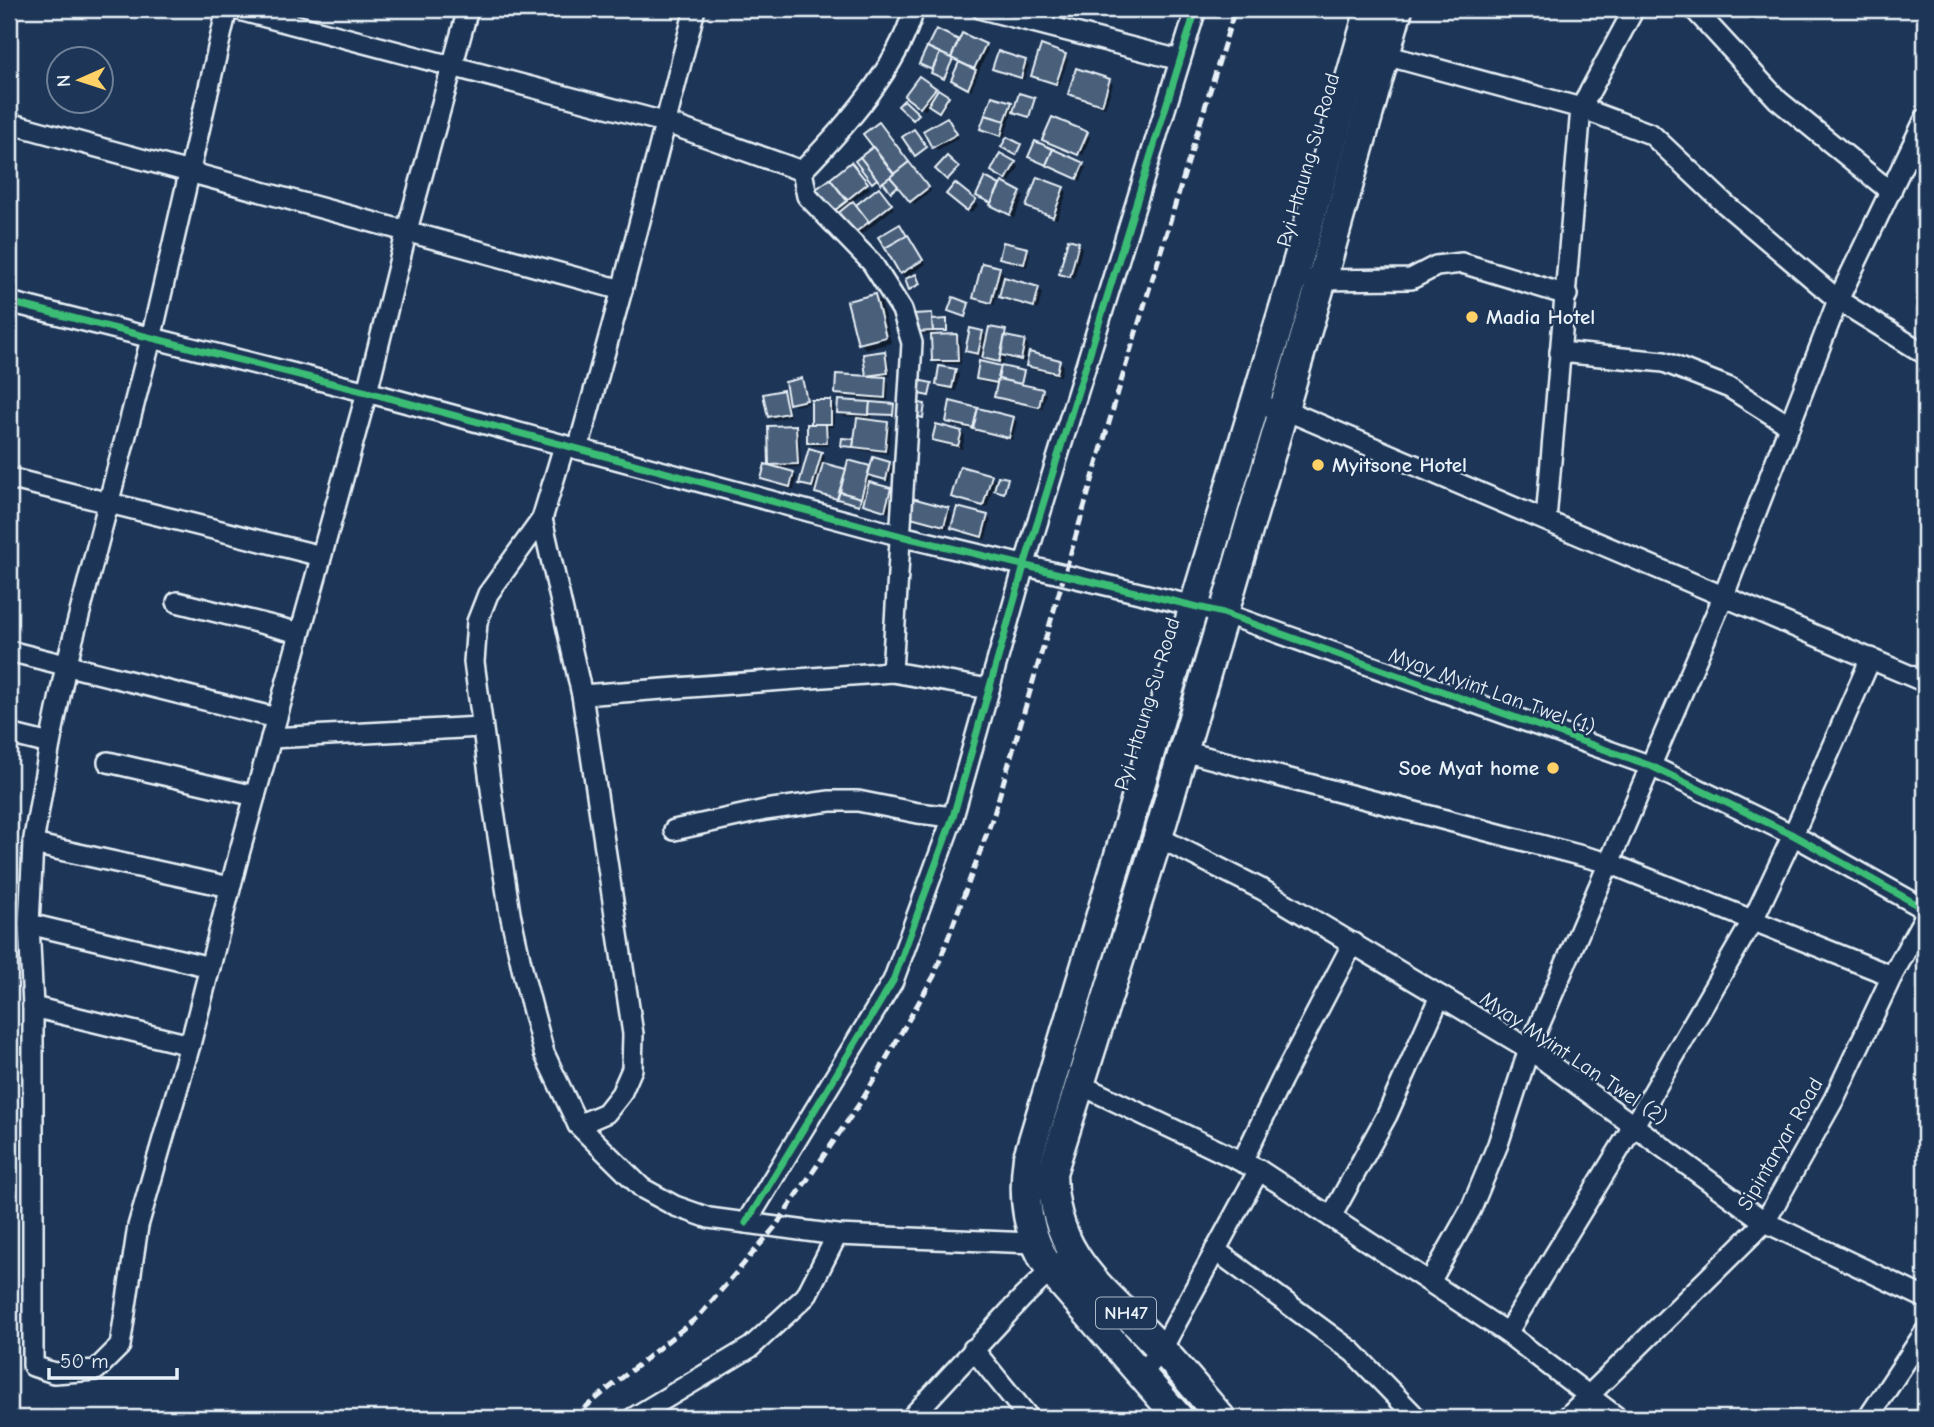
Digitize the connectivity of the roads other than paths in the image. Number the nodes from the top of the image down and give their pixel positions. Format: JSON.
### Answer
{"nodes":[{"id":1,"x":227,"y":9,"type":"edge"},
{"id":2,"x":235,"y":9,"type":"edge"},
{"id":3,"x":468,"y":9,"type":"edge"},
{"id":4,"x":695,"y":9,"type":"edge"},
{"id":5,"x":914,"y":9,"type":"edge"},
{"id":6,"x":982,"y":9,"type":"edge"},
{"id":7,"x":1196,"y":9,"type":"edge"},
{"id":8,"x":1370,"y":9,"type":"edge"},
{"id":9,"x":1398,"y":9,"type":"edge"},
{"id":10,"x":1633,"y":9,"type":"edge"},
{"id":11,"x":1693,"y":9,"type":"edge"},
{"id":12,"x":1372,"y":49,"type":"junction"},
{"id":13,"x":1180,"y":60,"type":"junction"},
{"id":14,"x":453,"y":66,"type":"junction"},
{"id":15,"x":1581,"y":108,"type":"junction"},
{"id":16,"x":1925,"y":119,"type":"edge"},
{"id":17,"x":664,"y":122,"type":"junction"},
{"id":18,"x":9,"y":123,"type":"edge"},
{"id":19,"x":1918,"y":156,"type":"edge"},
{"id":20,"x":1340,"y":164,"type":"junction"},
{"id":21,"x":189,"y":171,"type":"junction"},
{"id":22,"x":802,"y":171,"type":"junction"},
{"id":23,"x":1891,"y":192,"type":"junction"},
{"id":24,"x":407,"y":230,"type":"junction"},
{"id":25,"x":1322,"y":279,"type":"junction"},
{"id":26,"x":1292,"y":281,"type":"junction"},
{"id":27,"x":622,"y":290,"type":"junction"},
{"id":28,"x":1567,"y":295,"type":"junction"},
{"id":29,"x":1838,"y":300,"type":"junction"},
{"id":30,"x":9,"y":302,"type":"edge"},
{"id":31,"x":151,"y":339,"type":"junction"},
{"id":32,"x":1560,"y":352,"type":"junction"},
{"id":33,"x":1925,"y":354,"type":"edge"},
{"id":34,"x":367,"y":391,"type":"junction"},
{"id":35,"x":1254,"y":405,"type":"junction"},
{"id":36,"x":1283,"y":410,"type":"junction"},
{"id":37,"x":1790,"y":426,"type":"junction"},
{"id":38,"x":571,"y":448,"type":"junction"},
{"id":39,"x":9,"y":478,"type":"edge"},
{"id":40,"x":109,"y":501,"type":"junction"},
{"id":41,"x":542,"y":519,"type":"junction"},
{"id":42,"x":1546,"y":520,"type":"junction"},
{"id":43,"x":901,"y":536,"type":"junction"},
{"id":44,"x":321,"y":556,"type":"junction"},
{"id":45,"x":1024,"y":566,"type":"junction"},
{"id":46,"x":1724,"y":595,"type":"junction"},
{"id":47,"x":177,"y":602,"type":"dead end"},
{"id":48,"x":1194,"y":606,"type":"junction"},
{"id":49,"x":1223,"y":613,"type":"junction"},
{"id":50,"x":300,"y":633,"type":"junction"},
{"id":51,"x":9,"y":651,"type":"edge"},
{"id":52,"x":1871,"y":658,"type":"junction"},
{"id":53,"x":66,"y":666,"type":"junction"},
{"id":54,"x":892,"y":672,"type":"junction"},
{"id":55,"x":1925,"y":682,"type":"edge"},
{"id":56,"x":989,"y":689,"type":"junction"},
{"id":57,"x":582,"y":695,"type":"junction"},
{"id":58,"x":276,"y":718,"type":"junction"},
{"id":59,"x":481,"y":727,"type":"junction"},
{"id":60,"x":9,"y":734,"type":"edge"},
{"id":61,"x":271,"y":738,"type":"junction"},
{"id":62,"x":50,"y":744,"type":"junction"},
{"id":63,"x":1183,"y":751,"type":"junction"},
{"id":64,"x":108,"y":762,"type":"dead end"},
{"id":65,"x":1651,"y":766,"type":"junction"},
{"id":66,"x":255,"y":796,"type":"junction"},
{"id":67,"x":953,"y":817,"type":"junction"},
{"id":68,"x":674,"y":830,"type":"dead end"},
{"id":69,"x":1793,"y":835,"type":"junction"},
{"id":70,"x":1158,"y":837,"type":"junction"},
{"id":71,"x":33,"y":844,"type":"junction"},
{"id":72,"x":1609,"y":863,"type":"junction"},
{"id":73,"x":1114,"y":877,"type":"junction"},
{"id":74,"x":230,"y":887,"type":"junction"},
{"id":75,"x":1142,"y":889,"type":"junction"},
{"id":76,"x":1925,"y":909,"type":"edge"},
{"id":77,"x":1925,"y":916,"type":"edge"},
{"id":78,"x":1753,"y":920,"type":"junction"},
{"id":79,"x":29,"y":924,"type":"junction"},
{"id":80,"x":1353,"y":943,"type":"junction"},
{"id":81,"x":210,"y":967,"type":"junction"},
{"id":82,"x":1892,"y":976,"type":"junction"},
{"id":83,"x":1440,"y":996,"type":"junction"},
{"id":84,"x":33,"y":1007,"type":"junction"},
{"id":85,"x":1069,"y":1026,"type":"junction"},
{"id":86,"x":1095,"y":1038,"type":"junction"},
{"id":87,"x":190,"y":1045,"type":"junction"},
{"id":88,"x":1529,"y":1049,"type":"junction"},
{"id":89,"x":1081,"y":1085,"type":"junction"},
{"id":90,"x":578,"y":1125,"type":"junction"},
{"id":91,"x":1634,"y":1125,"type":"junction"},
{"id":92,"x":1251,"y":1166,"type":"junction"},
{"id":93,"x":1331,"y":1217,"type":"junction"},
{"id":94,"x":1765,"y":1222,"type":"junction"},
{"id":95,"x":746,"y":1223,"type":"junction"},
{"id":96,"x":837,"y":1235,"type":"junction"},
{"id":97,"x":1035,"y":1243,"type":"junction"},
{"id":98,"x":1216,"y":1250,"type":"junction"},
{"id":99,"x":1071,"y":1251,"type":"junction"},
{"id":100,"x":1051,"y":1271,"type":"junction"},
{"id":101,"x":1430,"y":1282,"type":"junction"},
{"id":102,"x":1925,"y":1298,"type":"edge"},
{"id":103,"x":1925,"y":1332,"type":"edge"},
{"id":104,"x":1507,"y":1333,"type":"junction"},
{"id":105,"x":973,"y":1349,"type":"junction"},
{"id":106,"x":1162,"y":1349,"type":"junction"},
{"id":107,"x":1141,"y":1374,"type":"junction"},
{"id":108,"x":1589,"y":1395,"type":"junction"},
{"id":109,"x":633,"y":1418,"type":"edge"},
{"id":110,"x":911,"y":1418,"type":"edge"},
{"id":111,"x":1029,"y":1418,"type":"edge"},
{"id":112,"x":1179,"y":1418,"type":"edge"},
{"id":113,"x":1221,"y":1418,"type":"edge"},
{"id":114,"x":1417,"y":1418,"type":"edge"},
{"id":115,"x":1566,"y":1418,"type":"edge"},
{"id":116,"x":1618,"y":1418,"type":"edge"},
{"id":117,"x":1868,"y":1418,"type":"edge"}],
"edges":[{"from":1,"to":21,"type":"street"},
{"from":2,"to":14,"type":"street"},
{"from":3,"to":14,"type":"street"},
{"from":4,"to":17,"type":"street"},
{"from":5,"to":22,"type":"street"},
{"from":6,"to":13,"type":"street"},
{"from":7,"to":13,"type":"street"},
{"from":8,"to":12,"type":"highway","name":"Pyi Htaung Su Road","number":"NH47"},
{"from":9,"to":12,"type":"highway","name":"Pyi Htaung Su Road","number":"NH47"},
{"from":10,"to":15,"type":"street"},
{"from":11,"to":23,"type":"street"},
{"from":12,"to":15,"type":"street"},
{"from":12,"to":20,"type":"highway","name":"Pyi Htaung Su Road","number":"NH47"},
{"from":13,"to":45,"type":"street"},
{"from":14,"to":17,"type":"street"},
{"from":14,"to":24,"type":"street"},
{"from":15,"to":28,"type":"street"},
{"from":15,"to":29,"type":"street"},
{"from":16,"to":19,"type":"street"},
{"from":17,"to":22,"type":"street"},
{"from":17,"to":27,"type":"street"},
{"from":18,"to":21,"type":"street"},
{"from":19,"to":23,"type":"street"},
{"from":20,"to":25,"type":"highway","name":"Pyi Htaung Su Road","number":"NH47"},
{"from":20,"to":26,"type":"highway","name":"Pyi Htaung Su Road","number":"NH47"},
{"from":21,"to":24,"type":"street"},
{"from":21,"to":31,"type":"street"},
{"from":22,"to":43,"type":"street"},
{"from":23,"to":29,"type":"street"},
{"from":24,"to":27,"type":"street"},
{"from":24,"to":34,"type":"street"},
{"from":25,"to":26,"type":"street"},
{"from":25,"to":28,"type":"street"},
{"from":25,"to":36,"type":"highway","name":"Pyi Htaung Su Road","number":"NH47"},
{"from":26,"to":35,"type":"highway","name":"Pyi Htaung Su Road","number":"NH47"},
{"from":27,"to":38,"type":"street"},
{"from":28,"to":32,"type":"street"},
{"from":29,"to":33,"type":"street"},
{"from":29,"to":37,"type":"street"},
{"from":30,"to":31,"type":"street","name":"Myay Myint Lan Twel (1)"},
{"from":31,"to":34,"type":"street","name":"Myay Myint Lan Twel (1)"},
{"from":31,"to":40,"type":"street"},
{"from":32,"to":37,"type":"street"},
{"from":32,"to":42,"type":"street"},
{"from":34,"to":38,"type":"street","name":"Myay Myint Lan Twel (1)"},
{"from":34,"to":44,"type":"street"},
{"from":35,"to":36,"type":"street"},
{"from":35,"to":48,"type":"highway","name":"Pyi Htaung Su Road","number":"NH47"},
{"from":36,"to":42,"type":"street"},
{"from":36,"to":49,"type":"highway","name":"Pyi Htaung Su Road","number":"NH47"},
{"from":37,"to":46,"type":"street"},
{"from":38,"to":41,"type":"street"},
{"from":38,"to":43,"type":"street","name":"Myay Myint Lan Twel (1)"},
{"from":39,"to":40,"type":"street"},
{"from":40,"to":44,"type":"street"},
{"from":40,"to":53,"type":"street"},
{"from":41,"to":57,"type":"street"},
{"from":41,"to":59,"type":"street"},
{"from":42,"to":46,"type":"street"},
{"from":43,"to":45,"type":"street","name":"Myay Myint Lan Twel (1)"},
{"from":43,"to":54,"type":"street"},
{"from":44,"to":50,"type":"street"},
{"from":45,"to":48,"type":"street","name":"Myay Myint Lan Twel (1)"},
{"from":45,"to":56,"type":"street"},
{"from":46,"to":52,"type":"street"},
{"from":46,"to":65,"type":"street"},
{"from":47,"to":50,"type":"street"},
{"from":48,"to":49,"type":"street","name":"Myay Myint Lan Twel (1)"},
{"from":48,"to":73,"type":"highway","name":"Pyi Htaung Su Road","number":"NH47"},
{"from":49,"to":63,"type":"highway","name":"Pyi Htaung Su Road","number":"NH47"},
{"from":49,"to":65,"type":"street","name":"Myay Myint Lan Twel (1)"},
{"from":50,"to":58,"type":"street"},
{"from":51,"to":53,"type":"street"},
{"from":52,"to":55,"type":"street"},
{"from":52,"to":69,"type":"street"},
{"from":53,"to":58,"type":"street"},
{"from":53,"to":62,"type":"street"},
{"from":54,"to":56,"type":"street"},
{"from":54,"to":57,"type":"street"},
{"from":56,"to":67,"type":"street"},
{"from":57,"to":90,"type":"street"},
{"from":58,"to":61,"type":"street"},
{"from":59,"to":61,"type":"street"},
{"from":59,"to":90,"type":"street"},
{"from":60,"to":62,"type":"street"},
{"from":61,"to":66,"type":"street"},
{"from":62,"to":71,"type":"street"},
{"from":63,"to":70,"type":"highway","name":"Pyi Htaung Su Road","number":"NH47"},
{"from":63,"to":72,"type":"street"},
{"from":64,"to":66,"type":"street"},
{"from":65,"to":69,"type":"street","name":"Myay Myint Lan Twel (1)"},
{"from":65,"to":72,"type":"street"},
{"from":66,"to":74,"type":"street"},
{"from":67,"to":68,"type":"street"},
{"from":67,"to":95,"type":"street"},
{"from":69,"to":76,"type":"street","name":"Myay Myint Lan Twel (1)"},
{"from":69,"to":78,"type":"street"},
{"from":70,"to":75,"type":"highway","name":"Pyi Htaung Su Road","number":"NH47"},
{"from":70,"to":80,"type":"street","name":"Myay Myint Lan Twel (2)"},
{"from":71,"to":74,"type":"street"},
{"from":71,"to":79,"type":"street"},
{"from":72,"to":78,"type":"street"},
{"from":72,"to":88,"type":"street"},
{"from":73,"to":75,"type":"highway"},
{"from":73,"to":85,"type":"highway","name":"Pyi Htaung Su Road","number":"NH47"},
{"from":74,"to":81,"type":"street"},
{"from":75,"to":86,"type":"highway","name":"Pyi Htaung Su Road","number":"NH47"},
{"from":77,"to":82,"type":"street","name":"Sipintaryar Road"},
{"from":78,"to":82,"type":"street"},
{"from":78,"to":91,"type":"street"},
{"from":79,"to":81,"type":"street"},
{"from":79,"to":84,"type":"street"},
{"from":80,"to":83,"type":"street","name":"Myay Myint Lan Twel (2)"},
{"from":80,"to":92,"type":"street"},
{"from":81,"to":87,"type":"street"},
{"from":82,"to":94,"type":"street","name":"Sipintaryar Road"},
{"from":83,"to":88,"type":"street","name":"Myay Myint Lan Twel (2)"},
{"from":83,"to":93,"type":"street"},
{"from":84,"to":87,"type":"street"},
{"from":84,"to":87,"type":"street"},
{"from":85,"to":86,"type":"highway"},
{"from":85,"to":97,"type":"highway","name":"Pyi Htaung Su Road","number":"NH47"},
{"from":86,"to":89,"type":"highway","name":"Pyi Htaung Su Road","number":"NH47"},
{"from":88,"to":91,"type":"street","name":"Myay Myint Lan Twel (2)"},
{"from":88,"to":101,"type":"street"},
{"from":89,"to":92,"type":"street"},
{"from":89,"to":99,"type":"highway","name":"Pyi Htaung Su Road","number":"NH47"},
{"from":90,"to":95,"type":"street"},
{"from":91,"to":94,"type":"street","name":"Myay Myint Lan Twel (2)"},
{"from":91,"to":104,"type":"street"},
{"from":92,"to":93,"type":"street"},
{"from":92,"to":98,"type":"street"},
{"from":93,"to":101,"type":"street"},
{"from":94,"to":102,"type":"street","name":"Myay Myint Lan Twel (2)"},
{"from":94,"to":108,"type":"street","name":"Sipintaryar Road"},
{"from":95,"to":96,"type":"street"},
{"from":96,"to":97,"type":"street"},
{"from":96,"to":109,"type":"street"},
{"from":97,"to":100,"type":"highway","number":"NH47"},
{"from":98,"to":106,"type":"street"},
{"from":98,"to":114,"type":"street"},
{"from":99,"to":100,"type":"street"},
{"from":99,"to":106,"type":"highway","number":"NH47"},
{"from":100,"to":105,"type":"street"},
{"from":100,"to":107,"type":"highway","number":"NH47"},
{"from":101,"to":104,"type":"street"},
{"from":103,"to":117,"type":"street"},
{"from":104,"to":108,"type":"street"},
{"from":105,"to":110,"type":"street"},
{"from":105,"to":111,"type":"street"},
{"from":106,"to":107,"type":"street"},
{"from":106,"to":113,"type":"highway","number":"NH47"},
{"from":107,"to":112,"type":"highway","number":"NH47"},
{"from":108,"to":115,"type":"street","name":"Sipintaryar Road"},
{"from":108,"to":116,"type":"street"}]}
